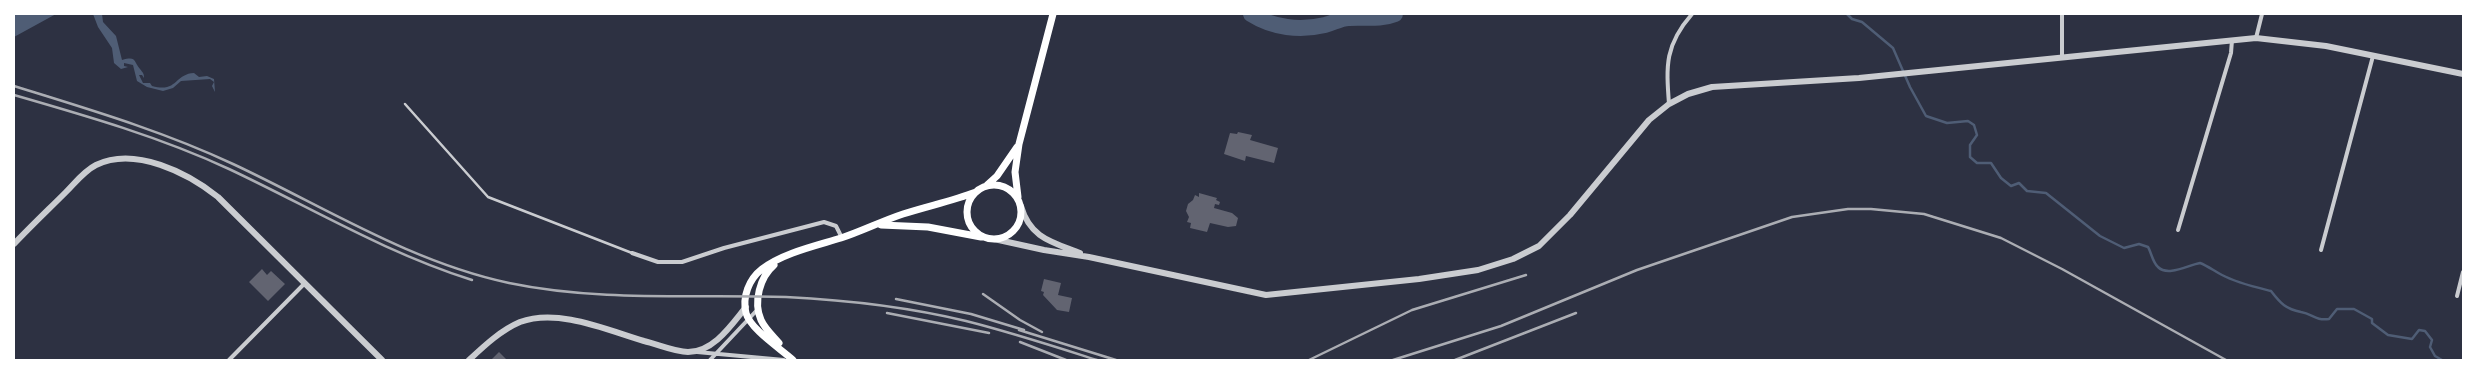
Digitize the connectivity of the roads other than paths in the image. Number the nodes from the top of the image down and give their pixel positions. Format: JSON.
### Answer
{"nodes":[{"id":1,"x":1054,"y":14,"type":"edge"},
{"id":2,"x":1692,"y":14,"type":"edge"},
{"id":3,"x":2062,"y":14,"type":"edge"},
{"id":4,"x":2262,"y":14,"type":"edge"},
{"id":5,"x":2256,"y":38,"type":"junction"},
{"id":6,"x":2232,"y":40,"type":"junction"},
{"id":7,"x":2373,"y":56,"type":"junction"},
{"id":8,"x":2062,"y":58,"type":"junction"},
{"id":9,"x":2463,"y":74,"type":"edge"},
{"id":10,"x":405,"y":104,"type":"dead end"},
{"id":11,"x":1669,"y":104,"type":"junction"},
{"id":12,"x":1019,"y":144,"type":"junction"},
{"id":13,"x":985,"y":186,"type":"junction"},
{"id":14,"x":976,"y":192,"type":"junction"},
{"id":15,"x":1018,"y":197,"type":"junction"},
{"id":16,"x":1021,"y":206,"type":"junction"},
{"id":17,"x":878,"y":225,"type":"junction"},
{"id":18,"x":2178,"y":230,"type":"dead end"},
{"id":19,"x":984,"y":237,"type":"junction"},
{"id":20,"x":842,"y":238,"type":"junction"},
{"id":21,"x":994,"y":239,"type":"junction"},
{"id":22,"x":14,"y":244,"type":"edge"},
{"id":23,"x":2321,"y":250,"type":"dead end"},
{"id":24,"x":632,"y":253,"type":"joint"},
{"id":25,"x":1089,"y":257,"type":"junction"},
{"id":26,"x":784,"y":258,"type":"junction"},
{"id":27,"x":2463,"y":272,"type":"edge"},
{"id":28,"x":304,"y":284,"type":"junction"},
{"id":29,"x":2457,"y":296,"type":"dead end"},
{"id":30,"x":746,"y":306,"type":"junction"},
{"id":31,"x":758,"y":309,"type":"junction"},
{"id":32,"x":749,"y":320,"type":"junction"},
{"id":33,"x":688,"y":352,"type":"junction"},
{"id":34,"x":717,"y":353,"type":"junction"},
{"id":35,"x":229,"y":360,"type":"edge"},
{"id":36,"x":382,"y":360,"type":"edge"},
{"id":37,"x":469,"y":360,"type":"edge"},
{"id":38,"x":710,"y":360,"type":"edge"},
{"id":39,"x":784,"y":360,"type":"edge"},
{"id":40,"x":794,"y":360,"type":"edge"}],
"edges":[{"from":1,"to":12,"type":"main road"},
{"from":2,"to":11,"type":"street"},
{"from":3,"to":8,"type":"street"},
{"from":4,"to":5,"type":"street"},
{"from":5,"to":6,"type":"street"},
{"from":5,"to":7,"type":"street"},
{"from":6,"to":8,"type":"street"},
{"from":6,"to":18,"type":"street"},
{"from":7,"to":9,"type":"street"},
{"from":7,"to":23,"type":"street"},
{"from":8,"to":11,"type":"street"},
{"from":10,"to":24,"type":"lane"},
{"from":11,"to":25,"type":"street"},
{"from":12,"to":13,"type":"main road"},
{"from":12,"to":15,"type":"main road"},
{"from":13,"to":14,"type":"main road"},
{"from":13,"to":15,"type":"main road"},
{"from":14,"to":17,"type":"main road"},
{"from":14,"to":19,"type":"main road"},
{"from":15,"to":16,"type":"main road"},
{"from":16,"to":21,"type":"main road"},
{"from":16,"to":25,"type":"street"},
{"from":17,"to":19,"type":"main road"},
{"from":17,"to":20,"type":"main road"},
{"from":19,"to":21,"type":"main road"},
{"from":20,"to":24,"type":"street"},
{"from":20,"to":26,"type":"main road"},
{"from":21,"to":25,"type":"street"},
{"from":22,"to":28,"type":"street"},
{"from":26,"to":30,"type":"main road"},
{"from":26,"to":31,"type":"main road"},
{"from":27,"to":29,"type":"street"},
{"from":28,"to":35,"type":"street"},
{"from":28,"to":36,"type":"street"},
{"from":30,"to":32,"type":"main road"},
{"from":30,"to":33,"type":"street"},
{"from":31,"to":32,"type":"street"},
{"from":31,"to":40,"type":"main road"},
{"from":32,"to":34,"type":"street"},
{"from":32,"to":40,"type":"main road"},
{"from":33,"to":34,"type":"street"},
{"from":33,"to":37,"type":"street"},
{"from":34,"to":38,"type":"street"},
{"from":34,"to":39,"type":"street"}]}
